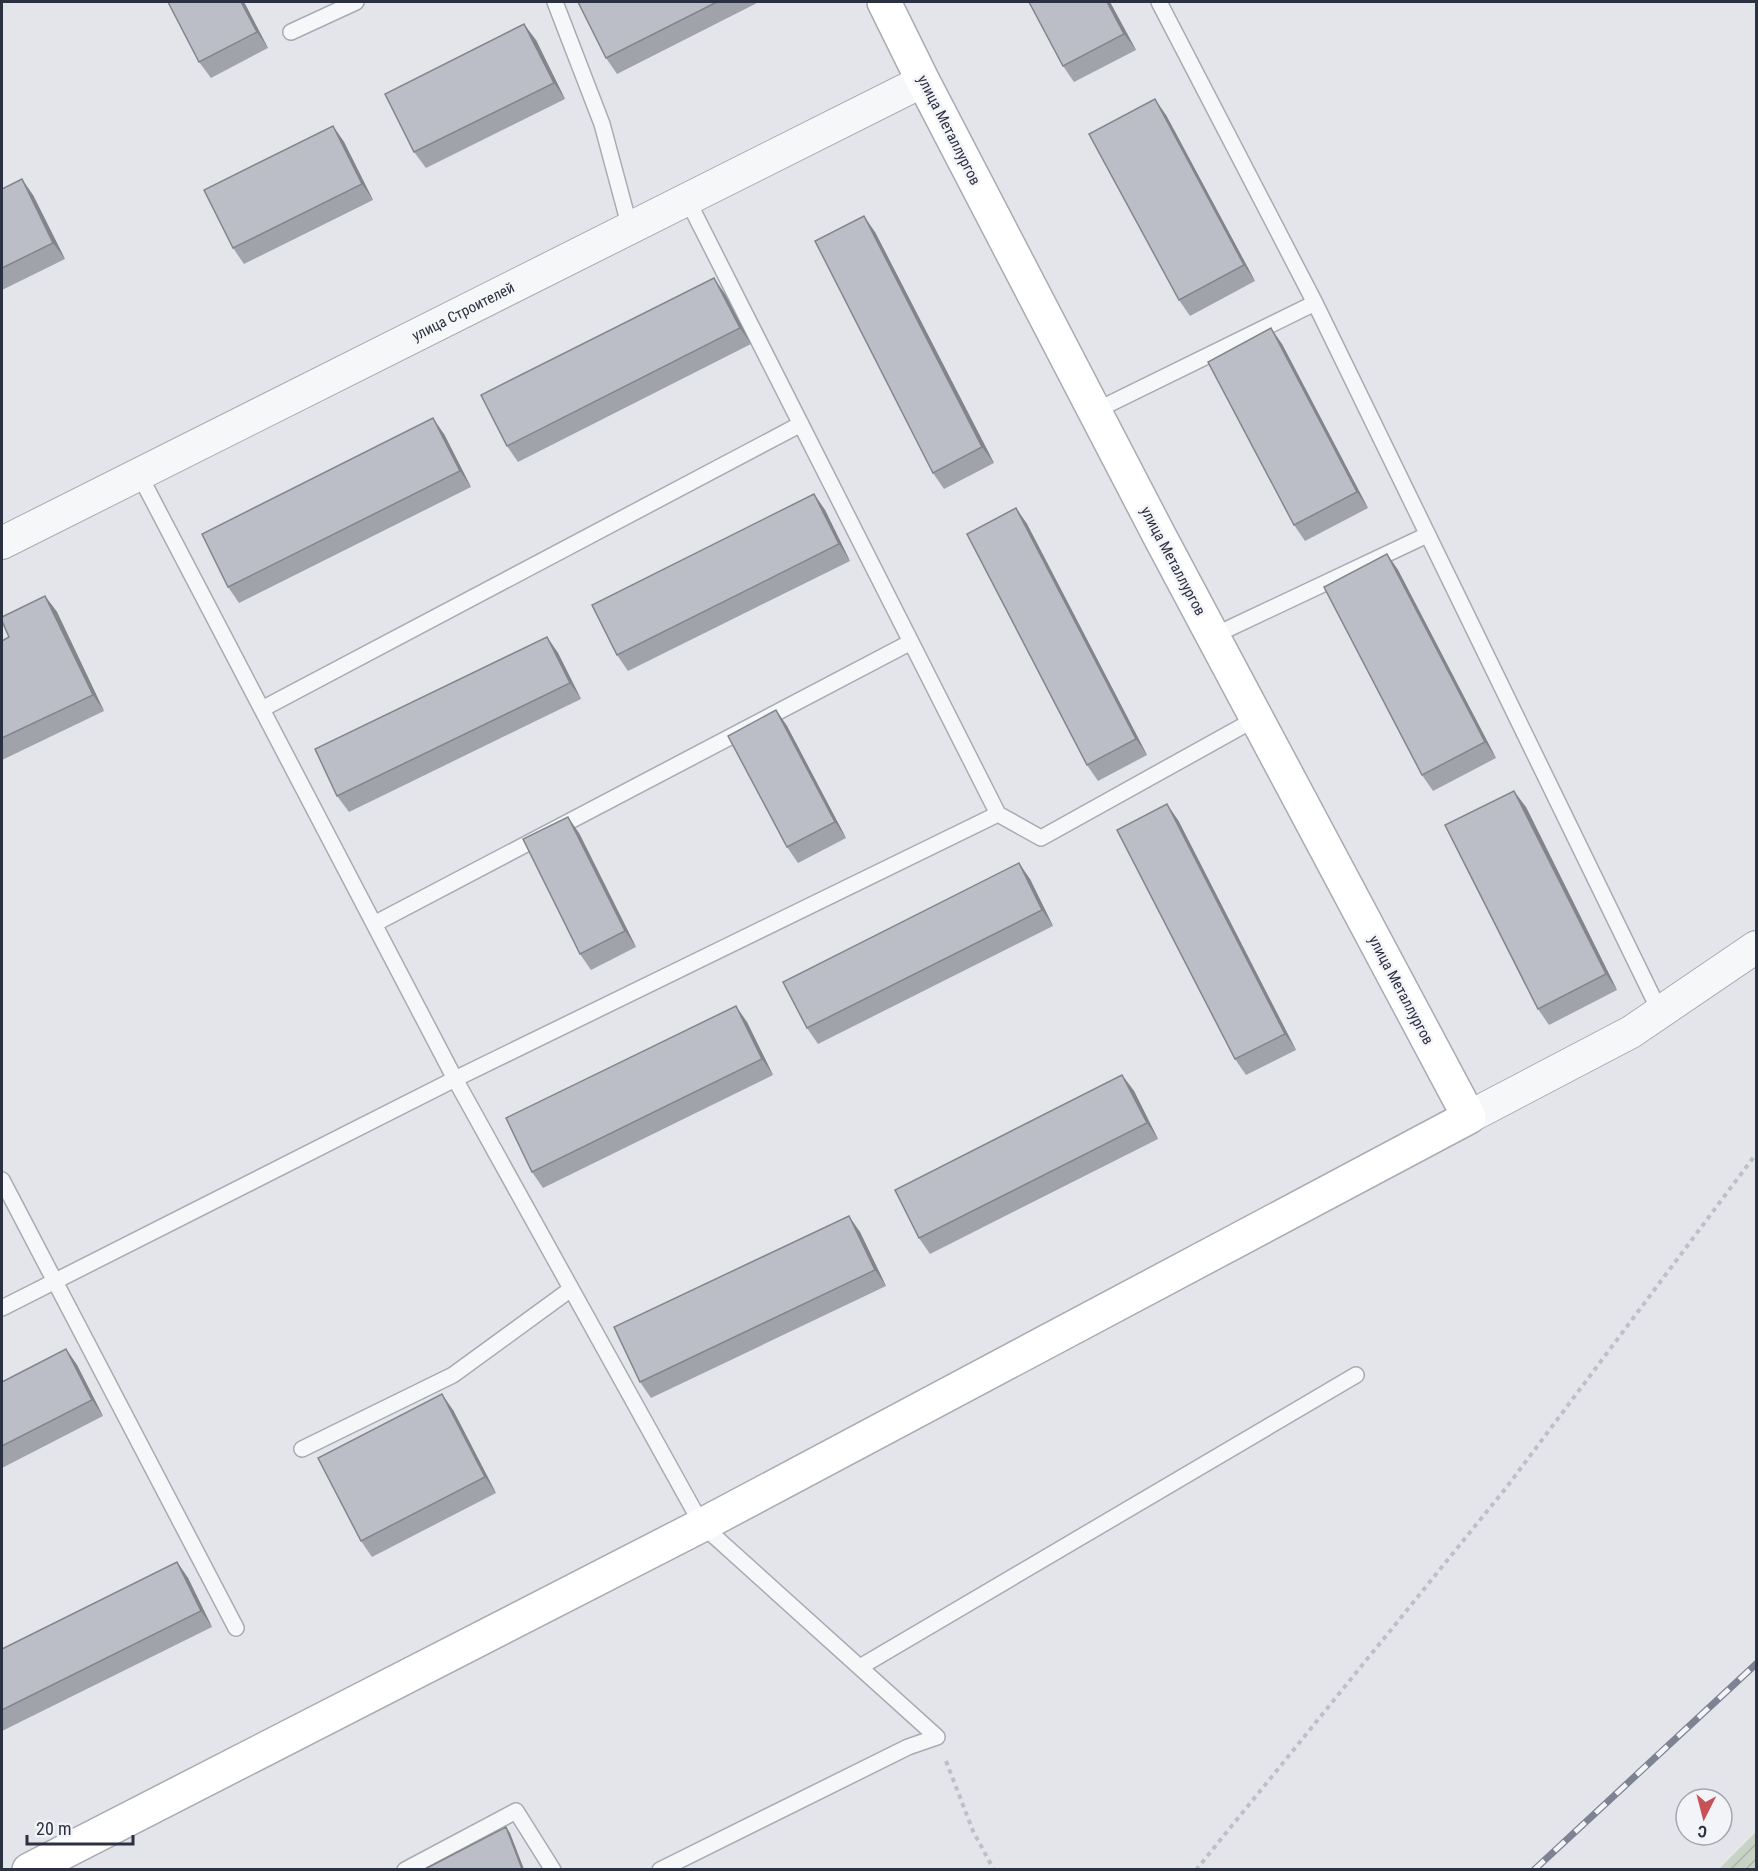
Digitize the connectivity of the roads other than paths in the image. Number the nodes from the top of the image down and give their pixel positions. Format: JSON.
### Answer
{"nodes":[{"id":1,"x":356,"y":2,"type":"edge"},
{"id":2,"x":555,"y":2,"type":"edge"},
{"id":3,"x":885,"y":2,"type":"edge"},
{"id":4,"x":1159,"y":2,"type":"edge"},
{"id":5,"x":291,"y":32,"type":"dead end"},
{"id":6,"x":923,"y":81,"type":"junction"},
{"id":7,"x":687,"y":199,"type":"junction"},
{"id":8,"x":630,"y":228,"type":"junction"},
{"id":9,"x":1315,"y":303,"type":"junction"},
{"id":10,"x":1095,"y":411,"type":"junction"},
{"id":11,"x":801,"y":424,"type":"junction"},
{"id":12,"x":138,"y":474,"type":"junction"},
{"id":13,"x":1427,"y":535,"type":"junction"},
{"id":14,"x":2,"y":543,"type":"edge"},
{"id":15,"x":1213,"y":636,"type":"junction"},
{"id":16,"x":911,"y":642,"type":"junction"},
{"id":17,"x":262,"y":709,"type":"junction"},
{"id":18,"x":1257,"y":718,"type":"junction"},
{"id":19,"x":998,"y":814,"type":"junction"},
{"id":20,"x":374,"y":924,"type":"junction"},
{"id":21,"x":1756,"y":947,"type":"edge"},
{"id":22,"x":1660,"y":1012,"type":"junction"},
{"id":23,"x":455,"y":1079,"type":"junction"},
{"id":24,"x":1469,"y":1116,"type":"junction"},
{"id":25,"x":2,"y":1180,"type":"edge"},
{"id":26,"x":54,"y":1281,"type":"junction"},
{"id":27,"x":571,"y":1289,"type":"junction"},
{"id":28,"x":2,"y":1308,"type":"edge"},
{"id":29,"x":1356,"y":1375,"type":"dead end"},
{"id":30,"x":302,"y":1449,"type":"dead end"},
{"id":31,"x":702,"y":1525,"type":"junction"},
{"id":32,"x":236,"y":1628,"type":"dead end"},
{"id":33,"x":860,"y":1667,"type":"junction"},
{"id":34,"x":29,"y":1869,"type":"edge"},
{"id":35,"x":405,"y":1869,"type":"edge"},
{"id":36,"x":553,"y":1869,"type":"edge"},
{"id":37,"x":660,"y":1869,"type":"edge"}],
"edges":[{"from":1,"to":5,"type":"lane"},
{"from":2,"to":8,"type":"lane"},
{"from":3,"to":6,"type":"main road","name":"улица Металлургов"},
{"from":4,"to":9,"type":"lane"},
{"from":6,"to":7,"type":"street","name":"улица Строителей"},
{"from":6,"to":10,"type":"main road","name":"улица Металлургов"},
{"from":7,"to":8,"type":"street","name":"улица Строителей"},
{"from":7,"to":11,"type":"lane"},
{"from":8,"to":12,"type":"street","name":"улица Строителей"},
{"from":9,"to":10,"type":"lane"},
{"from":9,"to":13,"type":"lane"},
{"from":10,"to":15,"type":"main road","name":"улица Металлургов"},
{"from":11,"to":16,"type":"lane"},
{"from":11,"to":17,"type":"lane"},
{"from":12,"to":14,"type":"street","name":"улица Строителей"},
{"from":12,"to":17,"type":"lane"},
{"from":13,"to":15,"type":"lane"},
{"from":13,"to":22,"type":"lane"},
{"from":15,"to":18,"type":"main road","name":"улица Металлургов"},
{"from":16,"to":19,"type":"lane"},
{"from":16,"to":20,"type":"lane"},
{"from":17,"to":20,"type":"lane"},
{"from":18,"to":19,"type":"lane"},
{"from":18,"to":24,"type":"main road","name":"улица Металлургов"},
{"from":19,"to":23,"type":"lane"},
{"from":20,"to":23,"type":"lane"},
{"from":21,"to":22,"type":"street"},
{"from":22,"to":24,"type":"street"},
{"from":23,"to":26,"type":"lane"},
{"from":23,"to":27,"type":"lane"},
{"from":24,"to":31,"type":"main road"},
{"from":25,"to":26,"type":"lane"},
{"from":26,"to":28,"type":"lane"},
{"from":26,"to":32,"type":"lane"},
{"from":27,"to":30,"type":"lane"},
{"from":27,"to":31,"type":"lane"},
{"from":29,"to":33,"type":"lane"},
{"from":31,"to":33,"type":"lane"},
{"from":31,"to":34,"type":"main road"},
{"from":33,"to":37,"type":"lane"},
{"from":35,"to":36,"type":"lane"}]}
